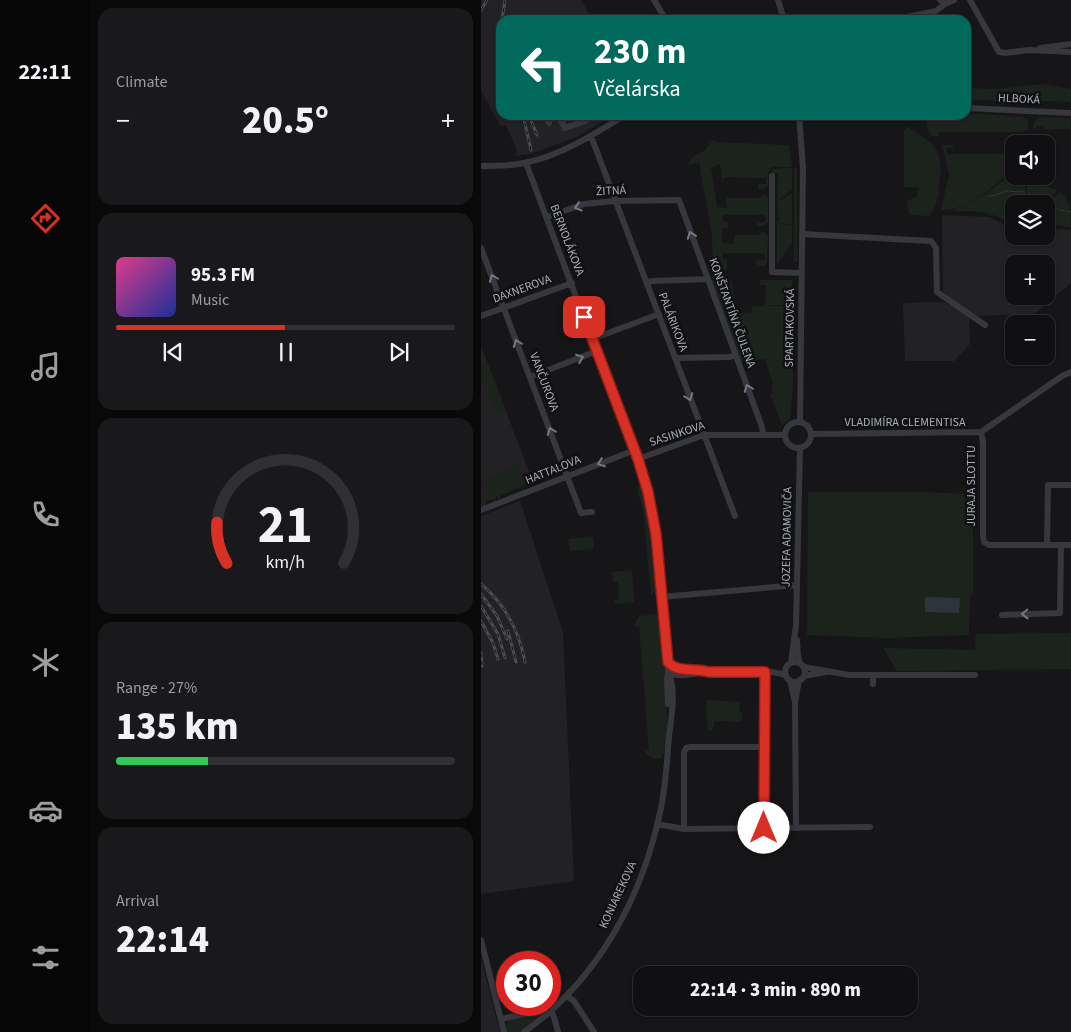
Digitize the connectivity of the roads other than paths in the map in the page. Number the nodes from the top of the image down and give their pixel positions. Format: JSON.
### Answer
{"nodes":[{"id":1,"x":654,"y":0,"type":"edge"},
{"id":2,"x":778,"y":0,"type":"edge"},
{"id":3,"x":970,"y":0,"type":"edge"},
{"id":4,"x":947,"y":1,"type":"edge"},
{"id":5,"x":663,"y":15,"type":"edge"},
{"id":6,"x":782,"y":15,"type":"edge"},
{"id":7,"x":915,"y":15,"type":"edge"},
{"id":8,"x":1071,"y":44,"type":"edge"},
{"id":9,"x":1029,"y":50,"type":"junction"},
{"id":10,"x":1071,"y":52,"type":"edge"},
{"id":11,"x":971,"y":108,"type":"edge"},
{"id":12,"x":1071,"y":113,"type":"edge"},
{"id":13,"x":548,"y":120,"type":"edge"},
{"id":14,"x":561,"y":120,"type":"edge"},
{"id":15,"x":587,"y":120,"type":"edge"},
{"id":16,"x":617,"y":120,"type":"edge"},
{"id":17,"x":799,"y":120,"type":"edge"},
{"id":18,"x":549,"y":123,"type":"dead end"},
{"id":19,"x":591,"y":136,"type":"junction"},
{"id":20,"x":526,"y":163,"type":"junction"},
{"id":21,"x":481,"y":166,"type":"edge"},
{"id":22,"x":772,"y":176,"type":"dead end"},
{"id":23,"x":679,"y":200,"type":"joint"},
{"id":24,"x":615,"y":201,"type":"junction"},
{"id":25,"x":547,"y":217,"type":"junction"},
{"id":26,"x":803,"y":234,"type":"junction"},
{"id":27,"x":481,"y":248,"type":"edge"},
{"id":28,"x":802,"y":273,"type":"junction"},
{"id":29,"x":707,"y":279,"type":"junction"},
{"id":30,"x":646,"y":282,"type":"junction"},
{"id":31,"x":572,"y":283,"type":"junction"},
{"id":32,"x":504,"y":308,"type":"junction"},
{"id":33,"x":659,"y":314,"type":"junction"},
{"id":34,"x":481,"y":316,"type":"edge"},
{"id":35,"x":985,"y":324,"type":"dead end"},
{"id":36,"x":593,"y":338,"type":"junction"},
{"id":37,"x":597,"y":351,"type":"junction"},
{"id":38,"x":735,"y":355,"type":"junction"},
{"id":39,"x":675,"y":358,"type":"junction"},
{"id":40,"x":1071,"y":372,"type":"edge"},
{"id":41,"x":530,"y":377,"type":"junction"},
{"id":42,"x":800,"y":422,"type":"junction"},
{"id":43,"x":981,"y":432,"type":"junction"},
{"id":44,"x":763,"y":434,"type":"junction"},
{"id":45,"x":784,"y":434,"type":"junction"},
{"id":46,"x":811,"y":434,"type":"junction"},
{"id":47,"x":704,"y":435,"type":"junction"},
{"id":48,"x":800,"y":448,"type":"junction"},
{"id":49,"x":635,"y":450,"type":"junction"},
{"id":50,"x":638,"y":459,"type":"junction"},
{"id":51,"x":567,"y":477,"type":"junction"},
{"id":52,"x":1071,"y":485,"type":"edge"},
{"id":53,"x":481,"y":510,"type":"edge"},
{"id":54,"x":592,"y":512,"type":"dead end"},
{"id":55,"x":735,"y":516,"type":"dead end"},
{"id":56,"x":654,"y":523,"type":"joint"},
{"id":57,"x":1047,"y":545,"type":"junction"},
{"id":58,"x":1061,"y":545,"type":"junction"},
{"id":59,"x":1071,"y":545,"type":"edge"},
{"id":60,"x":797,"y":586,"type":"junction"},
{"id":61,"x":661,"y":597,"type":"junction"},
{"id":62,"x":1002,"y":615,"type":"dead end"},
{"id":63,"x":796,"y":625,"type":"junction"},
{"id":64,"x":668,"y":662,"type":"junction"},
{"id":65,"x":789,"y":665,"type":"junction"},
{"id":66,"x":802,"y":665,"type":"junction"},
{"id":67,"x":678,"y":672,"type":"junction"},
{"id":68,"x":765,"y":672,"type":"junction"},
{"id":69,"x":827,"y":672,"type":"junction"},
{"id":70,"x":669,"y":673,"type":"junction"},
{"id":71,"x":873,"y":675,"type":"junction"},
{"id":72,"x":975,"y":675,"type":"dead end"},
{"id":73,"x":788,"y":678,"type":"junction"},
{"id":74,"x":801,"y":678,"type":"junction"},
{"id":75,"x":873,"y":684,"type":"dead end"},
{"id":76,"x":671,"y":685,"type":"junction"},
{"id":77,"x":795,"y":703,"type":"junction"},
{"id":78,"x":669,"y":736,"type":"junction"},
{"id":79,"x":765,"y":747,"type":"junction"},
{"id":80,"x":657,"y":824,"type":"junction"},
{"id":81,"x":870,"y":827,"type":"dead end"},
{"id":82,"x":764,"y":828,"type":"junction"},
{"id":83,"x":796,"y":828,"type":"junction"},
{"id":84,"x":685,"y":829,"type":"junction"},
{"id":85,"x":481,"y":940,"type":"edge"},
{"id":86,"x":567,"y":996,"type":"junction"},
{"id":87,"x":561,"y":1002,"type":"edge"},
{"id":88,"x":514,"y":1016,"type":"edge"},
{"id":89,"x":545,"y":1016,"type":"edge"},
{"id":90,"x":554,"y":1016,"type":"edge"},
{"id":91,"x":501,"y":1019,"type":"junction"},
{"id":92,"x":504,"y":1032,"type":"edge"},
{"id":93,"x":524,"y":1032,"type":"edge"},
{"id":94,"x":558,"y":1032,"type":"edge"},
{"id":95,"x":594,"y":1032,"type":"edge"}],
"edges":[{"from":1,"to":5,"type":"street"},
{"from":2,"to":6,"type":"street"},
{"from":3,"to":9,"type":"street"},
{"from":4,"to":7,"type":"street"},
{"from":8,"to":9,"type":"street"},
{"from":9,"to":10,"type":"street"},
{"from":11,"to":12,"type":"street","name":"HLBOKÁ"},
{"from":13,"to":18,"type":"street"},
{"from":14,"to":15,"type":"street"},
{"from":16,"to":19,"type":"street"},
{"from":17,"to":26,"type":"street","name":"SPARTAKOVSKÁ"},
{"from":19,"to":20,"type":"street"},
{"from":19,"to":24,"type":"street","name":"PALÁRIKOVA"},
{"from":20,"to":21,"type":"street"},
{"from":20,"to":25,"type":"street","name":"BERNOLÁKOVA"},
{"from":22,"to":28,"type":"street"},
{"from":23,"to":24,"type":"street","name":"ŽITNÁ"},
{"from":29,"to":23,"type":"street","name":"KONŠTANTÍNA ČULENA","one_way":true},
{"from":24,"to":25,"type":"street","name":"ŽITNÁ","one_way":true},
{"from":24,"to":30,"type":"street","name":"PALÁRIKOVA"},
{"from":25,"to":31,"type":"street","name":"BERNOLÁKOVA"},
{"from":26,"to":28,"type":"street","name":"SPARTAKOVSKÁ"},
{"from":26,"to":35,"type":"street"},
{"from":32,"to":27,"type":"street","name":"VANČUROVA","one_way":true},
{"from":28,"to":42,"type":"street","name":"SPARTAKOVSKÁ"},
{"from":29,"to":30,"type":"street"},
{"from":29,"to":38,"type":"street","name":"KONŠTANTÍNA ČULENA"},
{"from":30,"to":33,"type":"street","name":"PALÁRIKOVA"},
{"from":31,"to":32,"type":"street","name":"DAXNEROVA"},
{"from":31,"to":36,"type":"street","name":"BERNOLÁKOVA"},
{"from":32,"to":34,"type":"street","name":"DAXNEROVA"},
{"from":41,"to":32,"type":"street","name":"VANČUROVA","one_way":true},
{"from":33,"to":36,"type":"street"},
{"from":33,"to":39,"type":"street","name":"PALÁRIKOVA"},
{"from":36,"to":37,"type":"street","name":"BERNOLÁKOVA"},
{"from":41,"to":37,"type":"street","one_way":true},
{"from":37,"to":49,"type":"street","name":"BERNOLÁKOVA"},
{"from":38,"to":39,"type":"street"},
{"from":44,"to":38,"type":"street","name":"KONŠTANTÍNA ČULENA","one_way":true},
{"from":39,"to":47,"type":"street","name":"PALÁRIKOVA","one_way":true},
{"from":40,"to":43,"type":"street","name":"VLADIMÍRA CLEMENTISA"},
{"from":51,"to":41,"type":"street","name":"VANČUROVA","one_way":true},
{"from":42,"to":45,"type":"street"},
{"from":42,"to":46,"type":"street"},
{"from":43,"to":46,"type":"street","name":"VLADIMÍRA CLEMENTISA"},
{"from":43,"to":57,"type":"street","name":"JURAJA SLOTTU"},
{"from":44,"to":45,"type":"street","name":"SASINKOVA"},
{"from":44,"to":47,"type":"street","name":"SASINKOVA"},
{"from":45,"to":48,"type":"street"},
{"from":46,"to":48,"type":"street"},
{"from":47,"to":50,"type":"street","name":"SASINKOVA"},
{"from":47,"to":55,"type":"street","name":"PALÁRIKOVA"},
{"from":48,"to":60,"type":"street","name":"JOZEFA ADAMOVIČA"},
{"from":49,"to":50,"type":"street","name":"BERNOLÁKOVA"},
{"from":49,"to":51,"type":"street","name":"HATTALOVA","one_way":true},
{"from":50,"to":56,"type":"street","name":"BERNOLÁKOVA"},
{"from":51,"to":53,"type":"street","name":"HATTALOVA"},
{"from":51,"to":54,"type":"street","name":"VANČUROVA"},
{"from":52,"to":57,"type":"street"},
{"from":56,"to":61,"type":"street","name":"KONIAREKOVA"},
{"from":57,"to":58,"type":"street","name":"JURAJA SLOTTU"},
{"from":58,"to":59,"type":"street","name":"JURAJA SLOTTU"},
{"from":58,"to":62,"type":"street","one_way":true},
{"from":60,"to":61,"type":"street"},
{"from":60,"to":63,"type":"street","name":"JOZEFA ADAMOVIČA"},
{"from":61,"to":64,"type":"street","name":"KONIAREKOVA"},
{"from":63,"to":65,"type":"street","name":"JOZEFA ADAMOVIČA"},
{"from":63,"to":66,"type":"street","name":"JOZEFA ADAMOVIČA"},
{"from":64,"to":67,"type":"street"},
{"from":64,"to":70,"type":"street","name":"KONIAREKOVA"},
{"from":65,"to":66,"type":"street"},
{"from":65,"to":68,"type":"street"},
{"from":65,"to":73,"type":"street","name":"JOZEFA ADAMOVIČA"},
{"from":66,"to":69,"type":"street"},
{"from":66,"to":74,"type":"street","name":"JOZEFA ADAMOVIČA"},
{"from":67,"to":68,"type":"street"},
{"from":67,"to":70,"type":"street"},
{"from":67,"to":76,"type":"street"},
{"from":68,"to":73,"type":"street"},
{"from":68,"to":79,"type":"street"},
{"from":69,"to":71,"type":"street"},
{"from":69,"to":74,"type":"street"},
{"from":70,"to":76,"type":"street","name":"KONIAREKOVA"},
{"from":70,"to":78,"type":"street","name":"KONIAREKOVA"},
{"from":71,"to":72,"type":"street"},
{"from":71,"to":75,"type":"street"},
{"from":73,"to":74,"type":"street"},
{"from":73,"to":77,"type":"street"},
{"from":74,"to":77,"type":"street"},
{"from":76,"to":78,"type":"street","name":"KONIAREKOVA"},
{"from":77,"to":83,"type":"street"},
{"from":78,"to":80,"type":"street","name":"KONIAREKOVA"},
{"from":79,"to":82,"type":"street"},
{"from":79,"to":84,"type":"street"},
{"from":80,"to":84,"type":"street"},
{"from":80,"to":86,"type":"street","name":"KONIAREKOVA"},
{"from":81,"to":83,"type":"street"},
{"from":82,"to":83,"type":"street"},
{"from":82,"to":84,"type":"street"},
{"from":85,"to":91,"type":"street"},
{"from":86,"to":87,"type":"street","name":"KONIAREKOVA"},
{"from":86,"to":95,"type":"street"},
{"from":88,"to":91,"type":"street"},
{"from":89,"to":93,"type":"street","name":"KONIAREKOVA"},
{"from":90,"to":94,"type":"street"},
{"from":91,"to":92,"type":"street"}]}
